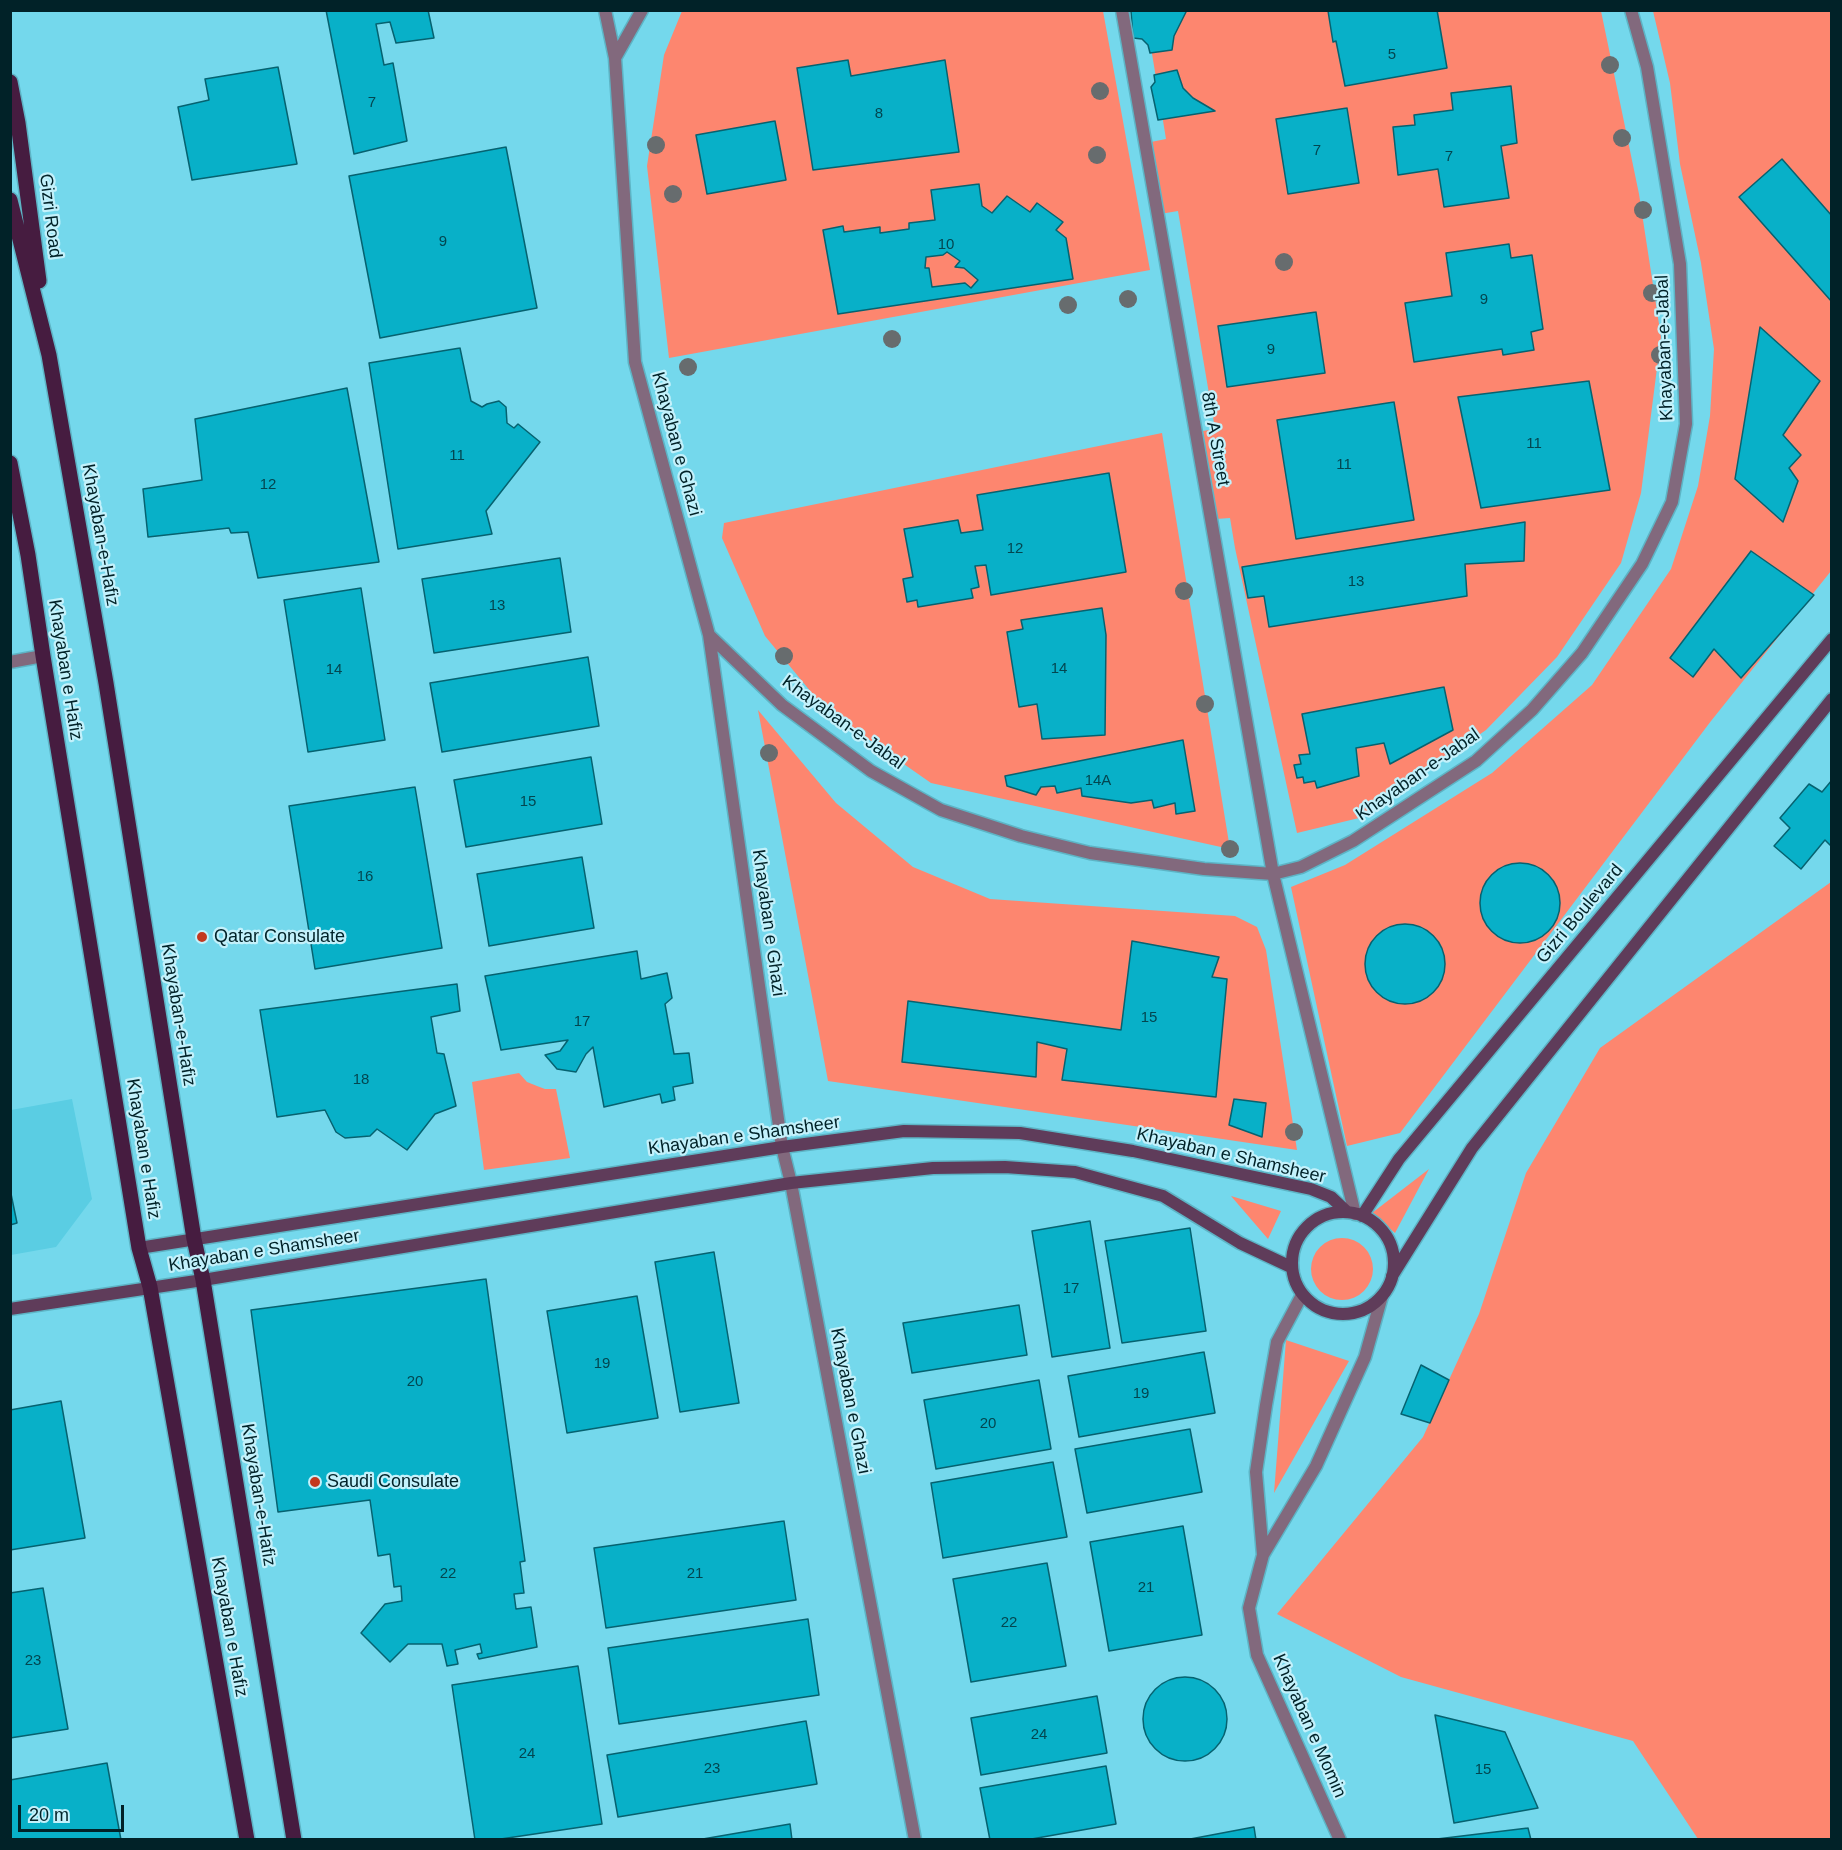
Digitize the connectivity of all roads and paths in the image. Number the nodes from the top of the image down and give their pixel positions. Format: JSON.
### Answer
{"nodes":[{"id":1,"x":605,"y":10,"type":"edge"},
{"id":2,"x":642,"y":10,"type":"edge"},
{"id":3,"x":1122,"y":10,"type":"edge"},
{"id":4,"x":1631,"y":10,"type":"edge"},
{"id":5,"x":615,"y":58,"type":"junction"},
{"id":6,"x":10,"y":82,"type":"edge"},
{"id":7,"x":10,"y":200,"type":"edge"},
{"id":8,"x":49,"y":355,"type":"junction"},
{"id":9,"x":10,"y":463,"type":"edge"},
{"id":10,"x":10,"y":501,"type":"edge"},
{"id":11,"x":28,"y":555,"type":"junction"},
{"id":12,"x":709,"y":635,"type":"junction"},
{"id":13,"x":1832,"y":639,"type":"edge"},
{"id":14,"x":43,"y":656,"type":"junction"},
{"id":15,"x":10,"y":662,"type":"edge"},
{"id":16,"x":1832,"y":699,"type":"edge"},
{"id":17,"x":1273,"y":874,"type":"junction"},
{"id":18,"x":782,"y":1147,"type":"junction"},
{"id":19,"x":791,"y":1183,"type":"junction"},
{"id":20,"x":1354,"y":1214,"type":"junction"},
{"id":21,"x":194,"y":1239,"type":"junction"},
{"id":22,"x":140,"y":1248,"type":"junction"},
{"id":23,"x":1292,"y":1267,"type":"junction"},
{"id":24,"x":1392,"y":1276,"type":"junction"},
{"id":25,"x":203,"y":1280,"type":"junction"},
{"id":26,"x":150,"y":1287,"type":"junction"},
{"id":27,"x":1302,"y":1294,"type":"junction"},
{"id":28,"x":1382,"y":1296,"type":"junction"},
{"id":29,"x":10,"y":1309,"type":"edge"},
{"id":30,"x":1263,"y":1555,"type":"junction"},
{"id":31,"x":247,"y":1839,"type":"edge"},
{"id":32,"x":294,"y":1839,"type":"edge"},
{"id":33,"x":915,"y":1839,"type":"edge"},
{"id":34,"x":1340,"y":1839,"type":"edge"}],
"edges":[{"from":1,"to":5,"type":"street","name":"Khayaban e Ghazi"},
{"from":2,"to":5,"type":"street"},
{"from":3,"to":17,"type":"street","name":"8th A Street"},
{"from":4,"to":17,"type":"street","name":"Khayaban-e-Jabal"},
{"from":5,"to":12,"type":"street","name":"Khayaban e Ghazi"},
{"from":6,"to":8,"type":"main road","name":"Gizri Road"},
{"from":7,"to":8,"type":"main road","name":"Khayaban-e-Hafiz"},
{"from":8,"to":21,"type":"main road","name":"Khayaban-e-Hafiz"},
{"from":9,"to":11,"type":"main road","name":"Khayaban e Hafiz"},
{"from":10,"to":11,"type":"main road"},
{"from":11,"to":14,"type":"main road","name":"Khayaban e Hafiz"},
{"from":12,"to":17,"type":"street","name":"Khayaban-e-Jabal"},
{"from":12,"to":18,"type":"street","name":"Khayaban e Ghazi"},
{"from":13,"to":20,"type":"main road","name":"Gizri Boulevard"},
{"from":14,"to":15,"type":"street"},
{"from":14,"to":22,"type":"main road","name":"Khayaban e Hafiz"},
{"from":16,"to":24,"type":"main road"},
{"from":17,"to":20,"type":"street","name":"8th A Street"},
{"from":18,"to":19,"type":"street","name":"Khayaban e Ghazi"},
{"from":18,"to":20,"type":"main road","name":"Khayaban e Shamsheer"},
{"from":18,"to":21,"type":"main road","name":"Khayaban e Shamsheer"},
{"from":19,"to":23,"type":"main road","name":"Khayaban e Shamsheer"},
{"from":19,"to":25,"type":"main road","name":"Khayaban e Shamsheer"},
{"from":19,"to":33,"type":"street","name":"Khayaban e Ghazi"},
{"from":20,"to":23,"type":"main road"},
{"from":20,"to":24,"type":"main road"},
{"from":21,"to":22,"type":"main road","name":"Khayaban e Shamsheer"},
{"from":21,"to":25,"type":"main road","name":"Khayaban-e-Hafiz"},
{"from":22,"to":26,"type":"main road","name":"Khayaban e Hafiz"},
{"from":23,"to":27,"type":"main road"},
{"from":24,"to":28,"type":"main road"},
{"from":25,"to":26,"type":"main road","name":"Khayaban e Shamsheer"},
{"from":25,"to":32,"type":"main road","name":"Khayaban-e-Hafiz"},
{"from":26,"to":29,"type":"main road","name":"Khayaban e Shamsheer"},
{"from":26,"to":31,"type":"main road","name":"Khayaban e Hafiz"},
{"from":27,"to":28,"type":"main road"},
{"from":27,"to":30,"type":"street","name":"Khayaban e Momin"},
{"from":28,"to":30,"type":"street","name":"Khayaban e Momin"},
{"from":30,"to":34,"type":"street","name":"Khayaban e Momin"}]}
